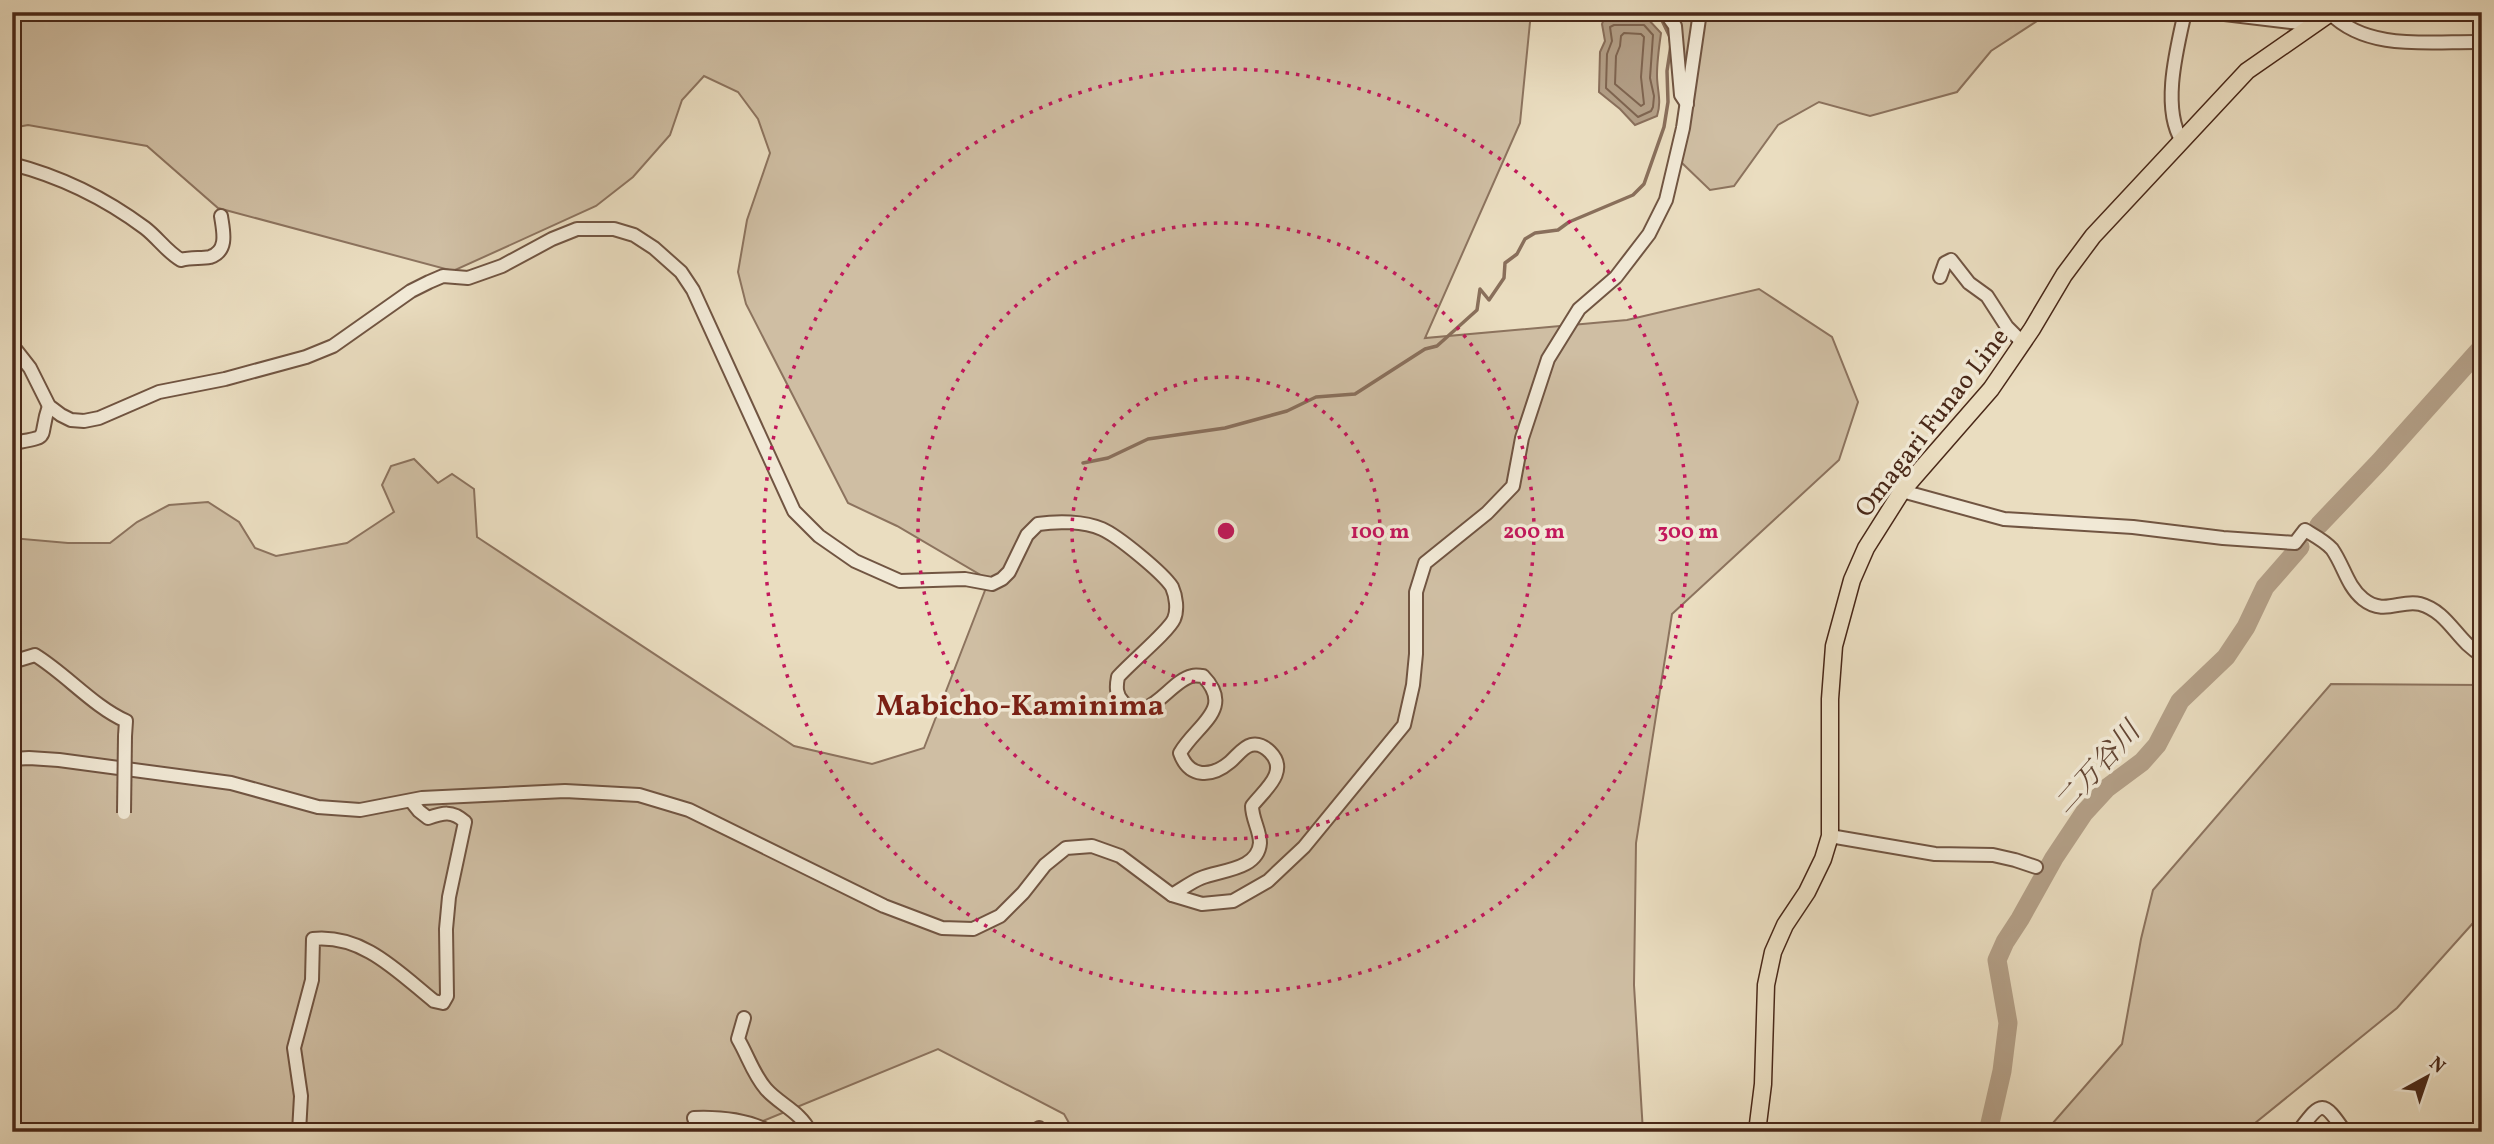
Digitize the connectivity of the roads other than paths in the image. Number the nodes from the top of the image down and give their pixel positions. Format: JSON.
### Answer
{"nodes":[{"id":1,"x":1664,"y":12,"type":"edge"},
{"id":2,"x":1700,"y":12,"type":"edge"},
{"id":3,"x":2185,"y":12,"type":"edge"},
{"id":4,"x":2208,"y":12,"type":"edge"},
{"id":5,"x":2331,"y":13,"type":"edge"},
{"id":6,"x":2308,"y":29,"type":"junction"},
{"id":7,"x":2482,"y":42,"type":"edge"},
{"id":8,"x":1688,"y":104,"type":"junction"},
{"id":9,"x":2182,"y":141,"type":"junction"},
{"id":10,"x":12,"y":164,"type":"edge"},
{"id":11,"x":220,"y":216,"type":"dead end"},
{"id":12,"x":1940,"y":277,"type":"dead end"},
{"id":13,"x":2023,"y":343,"type":"junction"},
{"id":14,"x":12,"y":345,"type":"edge"},
{"id":15,"x":49,"y":406,"type":"junction"},
{"id":16,"x":12,"y":443,"type":"edge"},
{"id":17,"x":1902,"y":491,"type":"junction"},
{"id":18,"x":2482,"y":655,"type":"edge"},
{"id":19,"x":12,"y":662,"type":"edge"},
{"id":20,"x":12,"y":760,"type":"edge"},
{"id":21,"x":411,"y":801,"type":"junction"},
{"id":22,"x":124,"y":813,"type":"dead end"},
{"id":23,"x":1830,"y":836,"type":"junction"},
{"id":24,"x":2036,"y":867,"type":"dead end"},
{"id":25,"x":1172,"y":895,"type":"junction"},
{"id":26,"x":744,"y":1018,"type":"dead end"},
{"id":27,"x":299,"y":1132,"type":"edge"},
{"id":28,"x":699,"y":1132,"type":"edge"},
{"id":29,"x":770,"y":1132,"type":"edge"},
{"id":30,"x":810,"y":1132,"type":"edge"},
{"id":31,"x":1758,"y":1132,"type":"edge"},
{"id":32,"x":2298,"y":1132,"type":"edge"},
{"id":33,"x":2345,"y":1132,"type":"edge"}],
"edges":[{"from":1,"to":8,"type":"street"},
{"from":2,"to":8,"type":"street"},
{"from":3,"to":9,"type":"street"},
{"from":4,"to":6,"type":"street"},
{"from":5,"to":6,"type":"main road","name":"Omagari Funao Line"},
{"from":5,"to":7,"type":"street"},
{"from":6,"to":9,"type":"main road","name":"Omagari Funao Line"},
{"from":8,"to":25,"type":"street"},
{"from":9,"to":13,"type":"main road","name":"Omagari Funao Line"},
{"from":10,"to":11,"type":"street"},
{"from":12,"to":13,"type":"street"},
{"from":13,"to":17,"type":"main road","name":"Omagari Funao Line"},
{"from":14,"to":15,"type":"street"},
{"from":15,"to":16,"type":"street"},
{"from":15,"to":25,"type":"street"},
{"from":17,"to":18,"type":"street"},
{"from":17,"to":23,"type":"main road","name":"Omagari Funao Line"},
{"from":19,"to":22,"type":"street","bridge":true},
{"from":20,"to":21,"type":"street"},
{"from":21,"to":25,"type":"street"},
{"from":21,"to":27,"type":"street"},
{"from":23,"to":24,"type":"street"},
{"from":23,"to":31,"type":"main road","name":"Omagari Funao Line"},
{"from":26,"to":30,"type":"street"},
{"from":28,"to":29,"type":"street"},
{"from":32,"to":33,"type":"street"}]}
